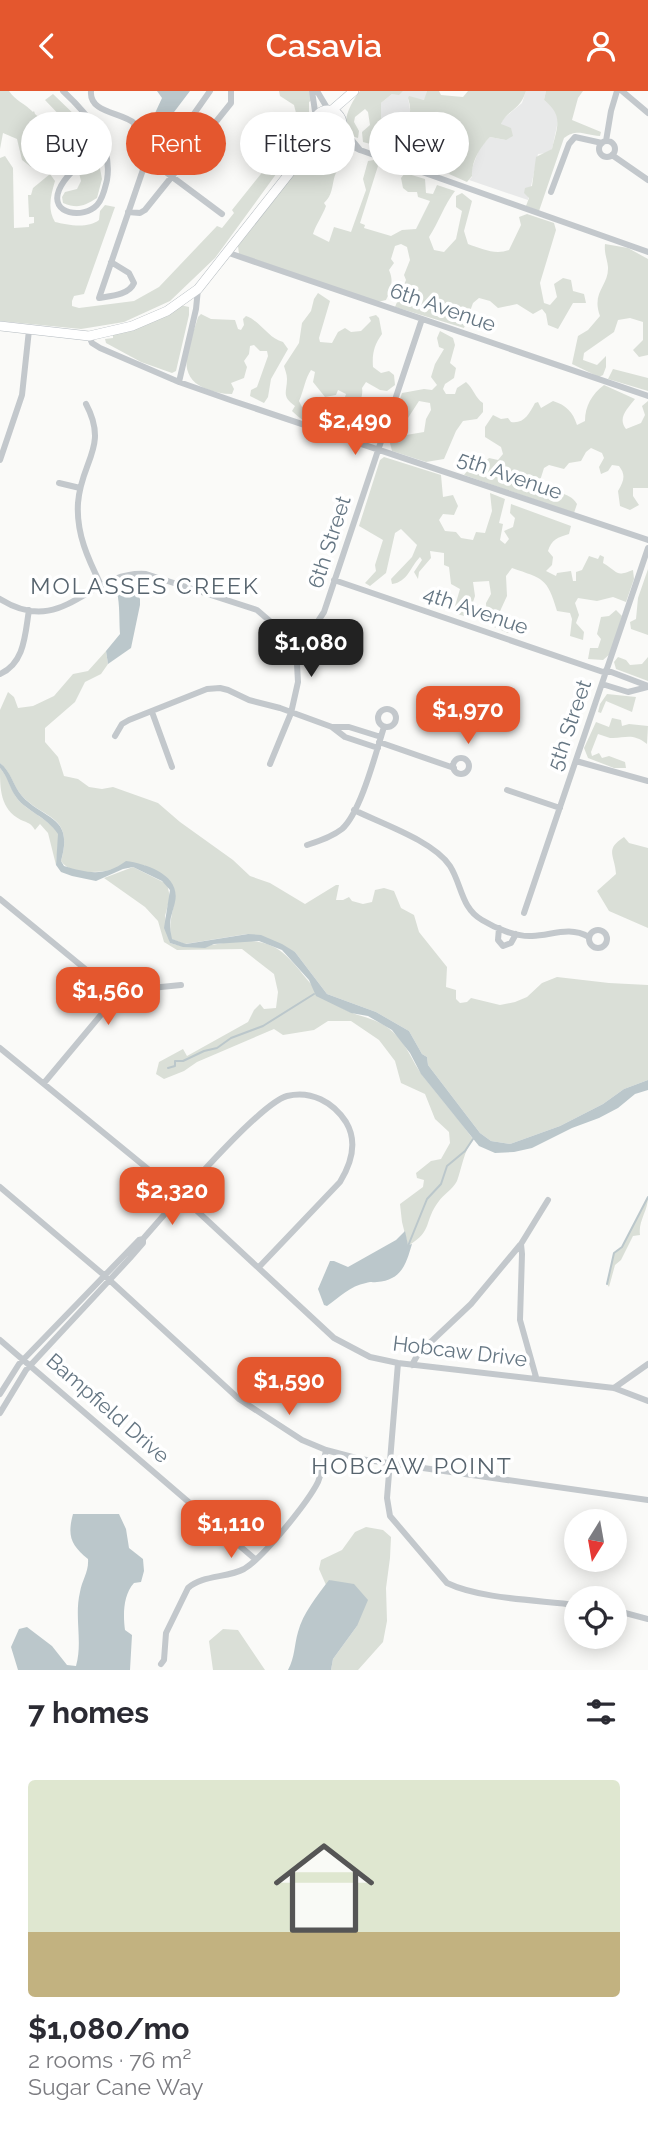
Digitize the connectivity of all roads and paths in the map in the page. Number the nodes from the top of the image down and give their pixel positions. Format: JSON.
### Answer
{"nodes":[{"id":1,"x":63,"y":91,"type":"edge"},
{"id":2,"x":91,"y":91,"type":"edge"},
{"id":3,"x":209,"y":91,"type":"edge"},
{"id":4,"x":231,"y":91,"type":"edge"},
{"id":5,"x":312,"y":91,"type":"edge"},
{"id":6,"x":317,"y":91,"type":"edge"},
{"id":7,"x":620,"y":91,"type":"edge"},
{"id":8,"x":353,"y":93,"type":"edge"},
{"id":9,"x":330,"y":111,"type":"junction"},
{"id":10,"x":82,"y":112,"type":"edge"},
{"id":11,"x":195,"y":112,"type":"edge"},
{"id":12,"x":224,"y":112,"type":"edge"},
{"id":13,"x":314,"y":112,"type":"edge"},
{"id":14,"x":326,"y":112,"type":"edge"},
{"id":15,"x":344,"y":112,"type":"edge"},
{"id":16,"x":648,"y":113,"type":"edge"},
{"id":17,"x":126,"y":118,"type":"edge"},
{"id":18,"x":102,"y":142,"type":"joint"},
{"id":19,"x":604,"y":142,"type":"junction"},
{"id":20,"x":355,"y":144,"type":"edge"},
{"id":21,"x":355,"y":148,"type":"edge"},
{"id":22,"x":360,"y":151,"type":"junction"},
{"id":23,"x":612,"y":155,"type":"junction"},
{"id":24,"x":141,"y":175,"type":"edge"},
{"id":25,"x":169,"y":175,"type":"edge"},
{"id":26,"x":288,"y":175,"type":"edge"},
{"id":27,"x":172,"y":177,"type":"junction"},
{"id":28,"x":648,"y":180,"type":"edge"},
{"id":29,"x":551,"y":192,"type":"dead end"},
{"id":30,"x":128,"y":212,"type":"junction"},
{"id":31,"x":222,"y":214,"type":"dead end"},
{"id":32,"x":226,"y":252,"type":"junction"},
{"id":33,"x":648,"y":252,"type":"edge"},
{"id":34,"x":111,"y":262,"type":"junction"},
{"id":35,"x":198,"y":289,"type":"junction"},
{"id":36,"x":422,"y":319,"type":"junction"},
{"id":37,"x":0,"y":326,"type":"edge"},
{"id":38,"x":29,"y":330,"type":"junction"},
{"id":39,"x":89,"y":336,"type":"junction"},
{"id":40,"x":179,"y":382,"type":"junction"},
{"id":41,"x":648,"y":396,"type":"edge"},
{"id":42,"x":86,"y":404,"type":"dead end"},
{"id":43,"x":379,"y":450,"type":"junction"},
{"id":44,"x":0,"y":460,"type":"edge"},
{"id":45,"x":59,"y":483,"type":"dead end"},
{"id":46,"x":80,"y":488,"type":"junction"},
{"id":47,"x":648,"y":540,"type":"edge"},
{"id":48,"x":648,"y":548,"type":"edge"},
{"id":49,"x":334,"y":580,"type":"junction"},
{"id":50,"x":101,"y":585,"type":"junction"},
{"id":51,"x":0,"y":599,"type":"edge"},
{"id":52,"x":29,"y":610,"type":"junction"},
{"id":53,"x":292,"y":644,"type":"junction"},
{"id":54,"x":606,"y":671,"type":"junction"},
{"id":55,"x":0,"y":674,"type":"edge"},
{"id":56,"x":602,"y":684,"type":"junction"},
{"id":57,"x":648,"y":687,"type":"edge"},
{"id":58,"x":152,"y":712,"type":"junction"},
{"id":59,"x":291,"y":713,"type":"junction"},
{"id":60,"x":332,"y":727,"type":"junction"},
{"id":61,"x":384,"y":727,"type":"dead end"},
{"id":62,"x":115,"y":736,"type":"dead end"},
{"id":63,"x":379,"y":742,"type":"junction"},
{"id":64,"x":576,"y":761,"type":"junction"},
{"id":65,"x":270,"y":764,"type":"dead end"},
{"id":66,"x":172,"y":767,"type":"dead end"},
{"id":67,"x":454,"y":768,"type":"dead end"},
{"id":68,"x":648,"y":781,"type":"edge"},
{"id":69,"x":507,"y":790,"type":"dead end"},
{"id":70,"x":560,"y":808,"type":"junction"},
{"id":71,"x":354,"y":810,"type":"junction"},
{"id":72,"x":307,"y":845,"type":"dead end"},
{"id":73,"x":0,"y":899,"type":"edge"},
{"id":74,"x":524,"y":913,"type":"dead end"},
{"id":75,"x":499,"y":928,"type":"junction"},
{"id":76,"x":516,"y":934,"type":"junction"},
{"id":77,"x":589,"y":937,"type":"dead end"},
{"id":78,"x":181,"y":985,"type":"dead end"},
{"id":79,"x":116,"y":998,"type":"junction"},
{"id":80,"x":0,"y":1048,"type":"edge"},
{"id":81,"x":44,"y":1083,"type":"junction"},
{"id":82,"x":0,"y":1187,"type":"edge"},
{"id":83,"x":181,"y":1196,"type":"junction"},
{"id":84,"x":548,"y":1200,"type":"dead end"},
{"id":85,"x":521,"y":1244,"type":"junction"},
{"id":86,"x":259,"y":1267,"type":"junction"},
{"id":87,"x":107,"y":1278,"type":"junction"},
{"id":88,"x":0,"y":1340,"type":"edge"},
{"id":89,"x":24,"y":1359,"type":"junction"},
{"id":90,"x":398,"y":1363,"type":"junction"},
{"id":91,"x":648,"y":1363,"type":"edge"},
{"id":92,"x":31,"y":1365,"type":"junction"},
{"id":93,"x":412,"y":1365,"type":"junction"},
{"id":94,"x":536,"y":1377,"type":"junction"},
{"id":95,"x":614,"y":1388,"type":"junction"},
{"id":96,"x":0,"y":1394,"type":"edge"},
{"id":97,"x":648,"y":1401,"type":"edge"},
{"id":98,"x":0,"y":1413,"type":"edge"},
{"id":99,"x":326,"y":1450,"type":"junction"},
{"id":100,"x":390,"y":1464,"type":"junction"},
{"id":101,"x":648,"y":1500,"type":"edge"},
{"id":102,"x":255,"y":1559,"type":"junction"},
{"id":103,"x":564,"y":1604,"type":"edge"},
{"id":104,"x":627,"y":1613,"type":"edge"},
{"id":105,"x":648,"y":1619,"type":"edge"},
{"id":106,"x":161,"y":1664,"type":"dead end"}],
"edges":[{"from":1,"to":10,"type":"street"},
{"from":2,"to":17,"type":"street"},
{"from":3,"to":11,"type":"street"},
{"from":4,"to":12,"type":"street"},
{"from":5,"to":13,"type":"street"},
{"from":6,"to":9,"type":"street"},
{"from":7,"to":16,"type":"street"},
{"from":7,"to":19,"type":"street"},
{"from":8,"to":9,"type":"main road"},
{"from":8,"to":15,"type":"main road"},
{"from":9,"to":14,"type":"main road"},
{"from":18,"to":18,"type":"street"},
{"from":19,"to":23,"type":"street"},
{"from":19,"to":23,"type":"street"},
{"from":19,"to":29,"type":"street"},
{"from":20,"to":22,"type":"street"},
{"from":21,"to":22,"type":"street"},
{"from":22,"to":33,"type":"street"},
{"from":23,"to":28,"type":"street"},
{"from":24,"to":30,"type":"street"},
{"from":25,"to":27,"type":"street"},
{"from":26,"to":32,"type":"main road"},
{"from":27,"to":30,"type":"street"},
{"from":27,"to":31,"type":"street"},
{"from":30,"to":34,"type":"street"},
{"from":32,"to":35,"type":"main road"},
{"from":32,"to":36,"type":"street","name":"6th Avenue"},
{"from":34,"to":34,"type":"street"},
{"from":35,"to":39,"type":"main road"},
{"from":35,"to":40,"type":"street"},
{"from":36,"to":41,"type":"street","name":"6th Avenue"},
{"from":36,"to":43,"type":"street","name":"6th Street"},
{"from":37,"to":38,"type":"main road"},
{"from":38,"to":39,"type":"main road"},
{"from":38,"to":44,"type":"street"},
{"from":39,"to":40,"type":"street","name":"5th Avenue"},
{"from":40,"to":43,"type":"street","name":"5th Avenue"},
{"from":42,"to":46,"type":"street"},
{"from":43,"to":47,"type":"street","name":"5th Avenue"},
{"from":43,"to":49,"type":"street","name":"6th Street"},
{"from":45,"to":46,"type":"street"},
{"from":46,"to":50,"type":"street"},
{"from":48,"to":54,"type":"street","name":"5th Street"},
{"from":49,"to":53,"type":"street","name":"6th Street"},
{"from":49,"to":54,"type":"street","name":"4th Avenue"},
{"from":50,"to":52,"type":"street"},
{"from":50,"to":53,"type":"street"},
{"from":51,"to":52,"type":"street"},
{"from":52,"to":55,"type":"street"},
{"from":53,"to":59,"type":"street"},
{"from":54,"to":56,"type":"street","name":"5th Street"},
{"from":54,"to":57,"type":"street","name":"4th Avenue"},
{"from":56,"to":57,"type":"street","name":"4th Avenue"},
{"from":56,"to":64,"type":"street","name":"5th Street"},
{"from":58,"to":59,"type":"street"},
{"from":58,"to":62,"type":"street"},
{"from":58,"to":66,"type":"street"},
{"from":59,"to":60,"type":"street"},
{"from":59,"to":65,"type":"street"},
{"from":60,"to":63,"type":"street"},
{"from":60,"to":63,"type":"street"},
{"from":61,"to":63,"type":"street"},
{"from":63,"to":67,"type":"street"},
{"from":63,"to":71,"type":"street"},
{"from":64,"to":68,"type":"street"},
{"from":64,"to":70,"type":"street","name":"5th Street"},
{"from":69,"to":70,"type":"street"},
{"from":70,"to":74,"type":"street","name":"5th Street"},
{"from":71,"to":72,"type":"street"},
{"from":71,"to":75,"type":"street"},
{"from":73,"to":79,"type":"street"},
{"from":75,"to":76,"type":"street"},
{"from":75,"to":76,"type":"street"},
{"from":76,"to":77,"type":"street"},
{"from":78,"to":79,"type":"street"},
{"from":79,"to":81,"type":"street"},
{"from":80,"to":81,"type":"street","name":"Hobcaw Drive"},
{"from":81,"to":83,"type":"street","name":"Hobcaw Drive"},
{"from":82,"to":87,"type":"street"},
{"from":83,"to":86,"type":"street","name":"Hobcaw Drive"},
{"from":83,"to":86,"type":"street"},
{"from":83,"to":87,"type":"street"},
{"from":84,"to":85,"type":"street"},
{"from":85,"to":93,"type":"street"},
{"from":85,"to":94,"type":"street"},
{"from":86,"to":90,"type":"street","name":"Hobcaw Drive"},
{"from":87,"to":89,"type":"street"},
{"from":87,"to":92,"type":"street"},
{"from":87,"to":99,"type":"street"},
{"from":88,"to":89,"type":"street","name":"Bampfield Drive"},
{"from":89,"to":92,"type":"street","name":"Bampfield Drive"},
{"from":89,"to":96,"type":"street"},
{"from":90,"to":93,"type":"street","name":"Hobcaw Drive"},
{"from":90,"to":100,"type":"street"},
{"from":91,"to":95,"type":"street"},
{"from":92,"to":98,"type":"street"},
{"from":92,"to":102,"type":"street","name":"Bampfield Drive"},
{"from":93,"to":94,"type":"street","name":"Hobcaw Drive"},
{"from":94,"to":95,"type":"street","name":"Hobcaw Drive"},
{"from":95,"to":97,"type":"street","name":"Hobcaw Drive"},
{"from":99,"to":100,"type":"street"},
{"from":99,"to":102,"type":"street"},
{"from":100,"to":101,"type":"street"},
{"from":100,"to":103,"type":"street"},
{"from":102,"to":106,"type":"street"},
{"from":104,"to":105,"type":"street"}]}
